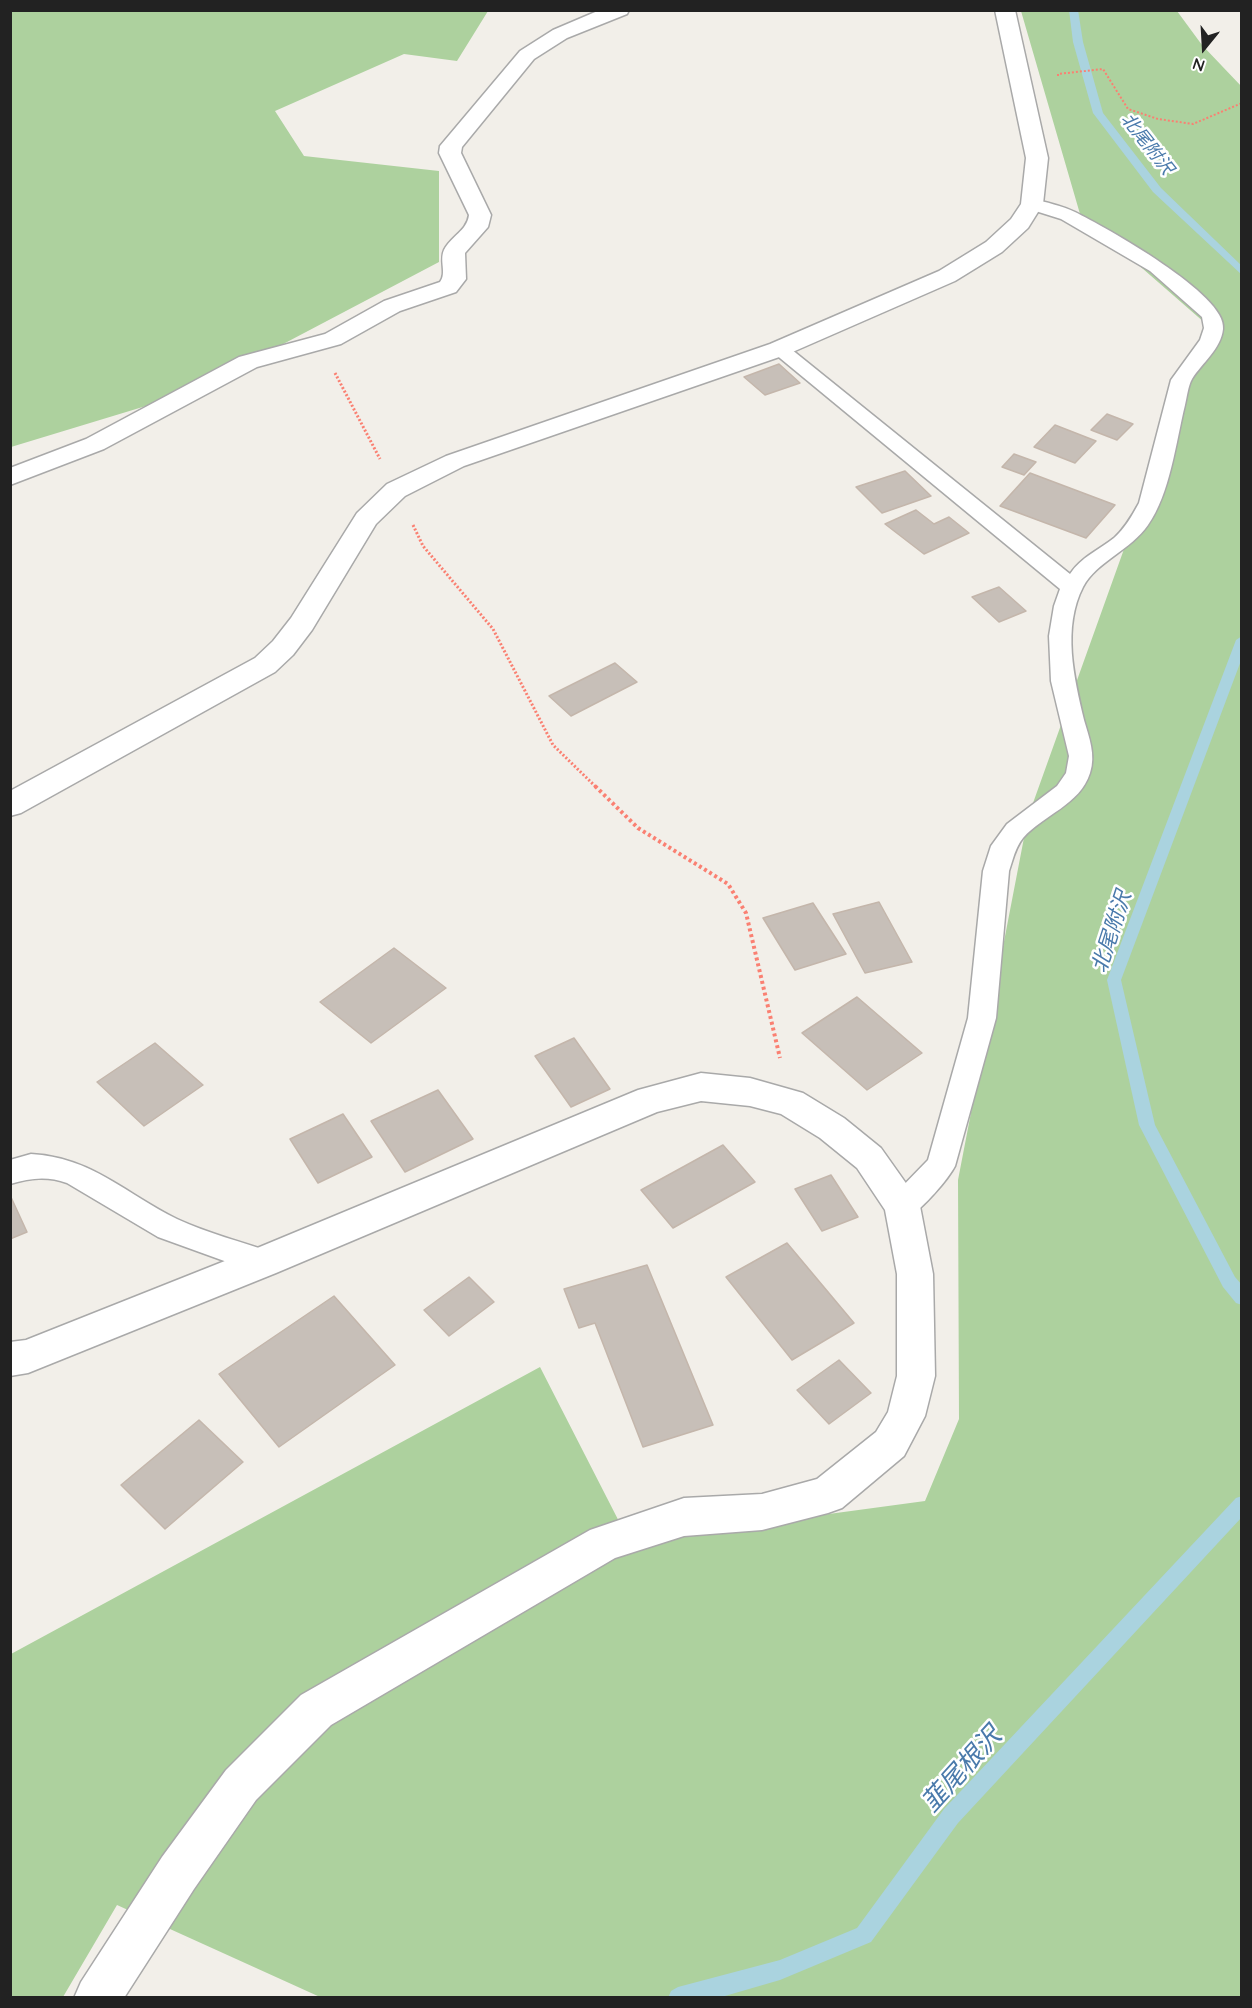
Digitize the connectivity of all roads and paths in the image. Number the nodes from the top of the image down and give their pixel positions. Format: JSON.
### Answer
{"nodes":[{"id":1,"x":620,"y":10,"type":"edge"},
{"id":2,"x":1005,"y":10,"type":"edge"},
{"id":3,"x":1059,"y":86,"type":"dead end"},
{"id":4,"x":1242,"y":103,"type":"edge"},
{"id":5,"x":1032,"y":204,"type":"junction"},
{"id":6,"x":319,"y":343,"type":"junction"},
{"id":7,"x":779,"y":349,"type":"junction"},
{"id":8,"x":10,"y":477,"type":"edge"},
{"id":9,"x":396,"y":490,"type":"junction"},
{"id":10,"x":1072,"y":587,"type":"junction"},
{"id":11,"x":10,"y":805,"type":"edge"},
{"id":12,"x":791,"y":1103,"type":"junction"},
{"id":13,"x":10,"y":1172,"type":"edge"},
{"id":14,"x":902,"y":1206,"type":"junction"},
{"id":15,"x":263,"y":1262,"type":"junction"},
{"id":16,"x":10,"y":1359,"type":"edge"},
{"id":17,"x":97,"y":1998,"type":"edge"}],
"edges":[{"from":1,"to":6,"type":"street"},
{"from":2,"to":5,"type":"street"},
{"from":3,"to":4,"type":"path"},
{"from":5,"to":7,"type":"street"},
{"from":5,"to":10,"type":"lane"},
{"from":6,"to":8,"type":"street"},
{"from":6,"to":9,"type":"path"},
{"from":7,"to":9,"type":"street"},
{"from":7,"to":10,"type":"lane"},
{"from":9,"to":11,"type":"street"},
{"from":9,"to":12,"type":"path"},
{"from":10,"to":14,"type":"lane"},
{"from":12,"to":14,"type":"street"},
{"from":12,"to":15,"type":"street"},
{"from":13,"to":15,"type":"lane"},
{"from":14,"to":17,"type":"street"},
{"from":15,"to":16,"type":"street"}]}
